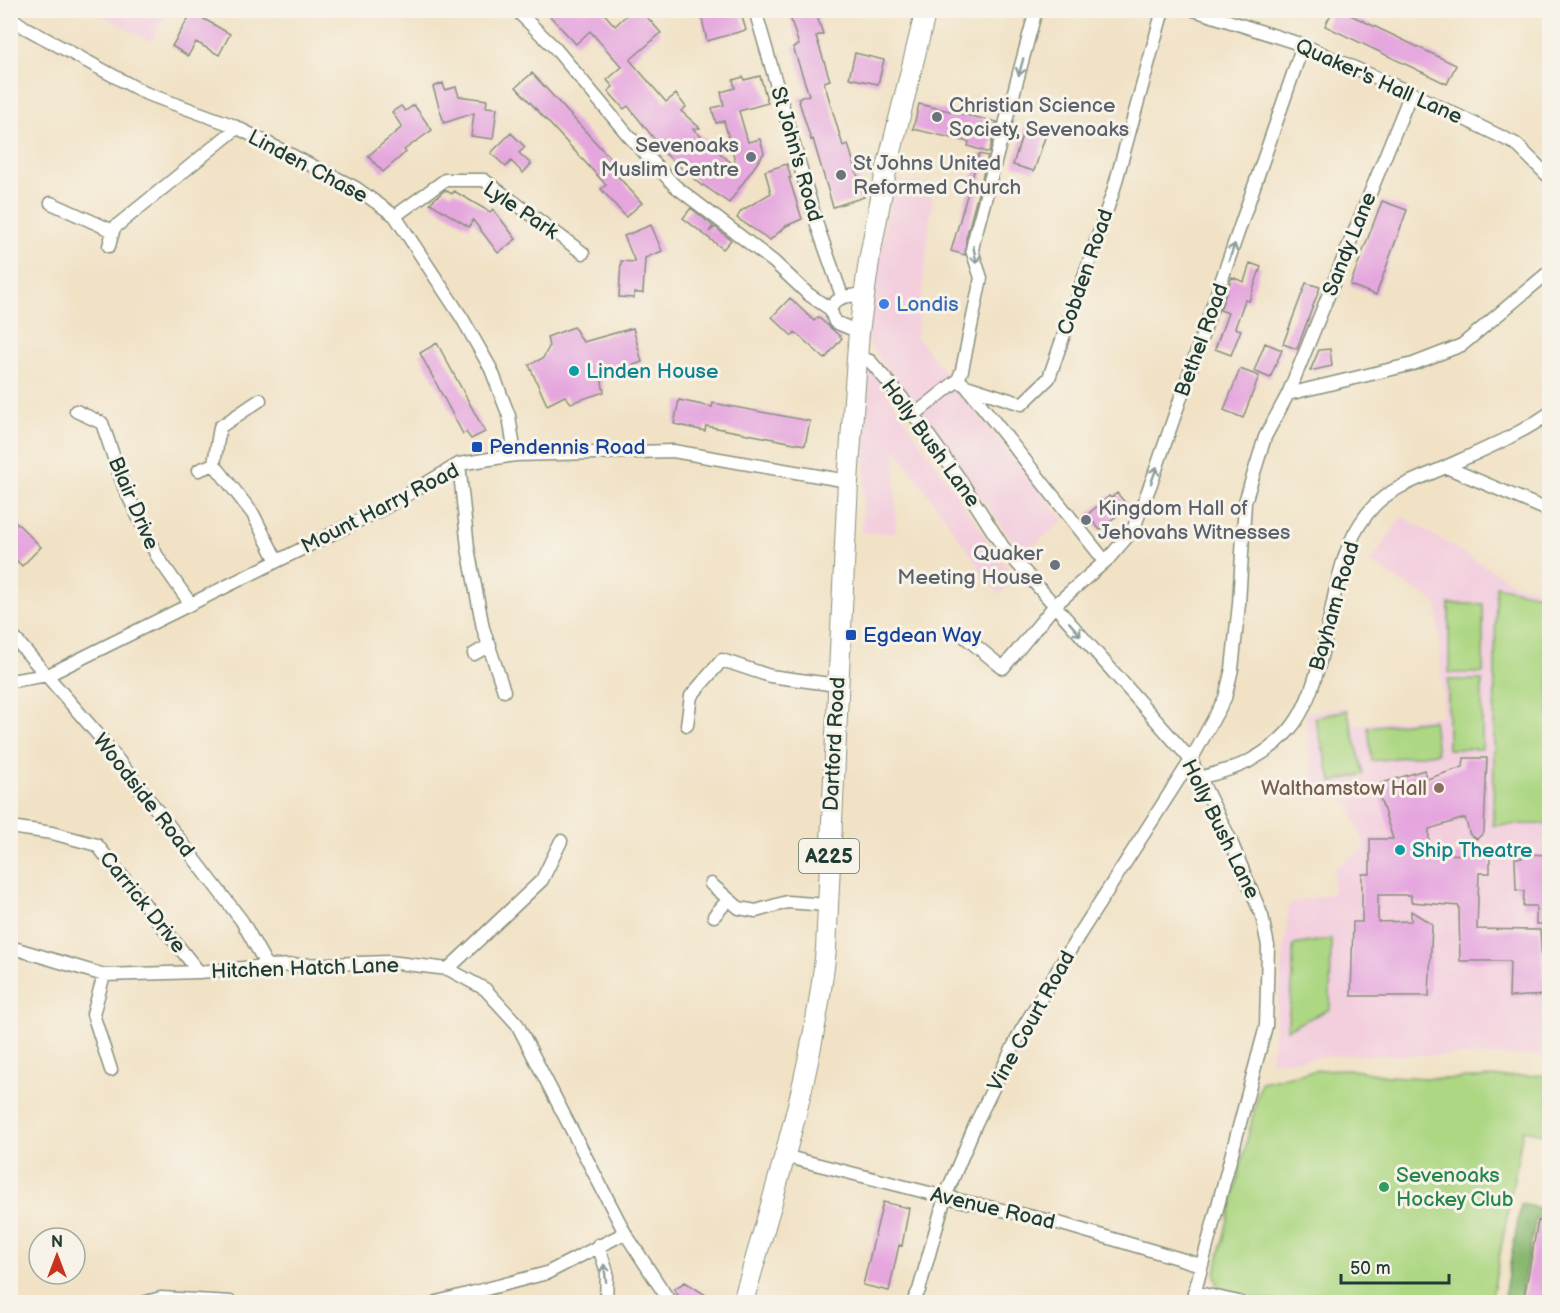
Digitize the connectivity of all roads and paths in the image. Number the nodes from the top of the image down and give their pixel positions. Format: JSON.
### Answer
{"nodes":[{"id":1,"x":516,"y":10,"type":"edge"},
{"id":2,"x":755,"y":10,"type":"edge"},
{"id":3,"x":926,"y":10,"type":"edge"},
{"id":4,"x":1036,"y":10,"type":"edge"},
{"id":5,"x":1163,"y":10,"type":"edge"},
{"id":6,"x":1194,"y":10,"type":"edge"},
{"id":7,"x":10,"y":17,"type":"edge"},
{"id":8,"x":1303,"y":45,"type":"junction"},
{"id":9,"x":1411,"y":93,"type":"junction"},
{"id":10,"x":237,"y":128,"type":"junction"},
{"id":11,"x":1550,"y":178,"type":"edge"},
{"id":12,"x":51,"y":203,"type":"dead end"},
{"id":13,"x":395,"y":216,"type":"junction"},
{"id":14,"x":113,"y":231,"type":"junction"},
{"id":15,"x":110,"y":246,"type":"dead end"},
{"id":16,"x":583,"y":253,"type":"dead end"},
{"id":17,"x":1550,"y":271,"type":"edge"},
{"id":18,"x":865,"y":295,"type":"junction"},
{"id":19,"x":842,"y":296,"type":"junction"},
{"id":20,"x":830,"y":309,"type":"junction"},
{"id":21,"x":859,"y":332,"type":"junction"},
{"id":22,"x":857,"y":356,"type":"junction"},
{"id":23,"x":962,"y":383,"type":"junction"},
{"id":24,"x":1288,"y":394,"type":"junction"},
{"id":25,"x":260,"y":400,"type":"dead end"},
{"id":26,"x":76,"y":411,"type":"dead end"},
{"id":27,"x":1550,"y":413,"type":"edge"},
{"id":28,"x":914,"y":415,"type":"junction"},
{"id":29,"x":515,"y":455,"type":"junction"},
{"id":30,"x":214,"y":464,"type":"junction"},
{"id":31,"x":459,"y":464,"type":"junction"},
{"id":32,"x":1446,"y":466,"type":"junction"},
{"id":33,"x":200,"y":470,"type":"dead end"},
{"id":34,"x":848,"y":481,"type":"junction"},
{"id":35,"x":1550,"y":511,"type":"edge"},
{"id":36,"x":1104,"y":560,"type":"junction"},
{"id":37,"x":277,"y":561,"type":"junction"},
{"id":38,"x":190,"y":603,"type":"junction"},
{"id":39,"x":1055,"y":605,"type":"junction"},
{"id":40,"x":10,"y":633,"type":"edge"},
{"id":41,"x":965,"y":636,"type":"dead end"},
{"id":42,"x":490,"y":645,"type":"junction"},
{"id":43,"x":474,"y":654,"type":"dead end"},
{"id":44,"x":48,"y":675,"type":"junction"},
{"id":45,"x":10,"y":681,"type":"edge"},
{"id":46,"x":837,"y":685,"type":"junction"},
{"id":47,"x":504,"y":691,"type":"dead end"},
{"id":48,"x":687,"y":725,"type":"dead end"},
{"id":49,"x":1191,"y":760,"type":"junction"},
{"id":50,"x":1199,"y":778,"type":"junction"},
{"id":51,"x":10,"y":827,"type":"edge"},
{"id":52,"x":561,"y":842,"type":"dead end"},
{"id":53,"x":711,"y":884,"type":"dead end"},
{"id":54,"x":728,"y":900,"type":"junction"},
{"id":55,"x":827,"y":905,"type":"junction"},
{"id":56,"x":714,"y":916,"type":"dead end"},
{"id":57,"x":10,"y":947,"type":"edge"},
{"id":58,"x":267,"y":966,"type":"junction"},
{"id":59,"x":448,"y":969,"type":"junction"},
{"id":60,"x":199,"y":972,"type":"junction"},
{"id":61,"x":104,"y":975,"type":"junction"},
{"id":62,"x":111,"y":1070,"type":"dead end"},
{"id":63,"x":784,"y":1156,"type":"junction"},
{"id":64,"x":945,"y":1197,"type":"junction"},
{"id":65,"x":625,"y":1233,"type":"junction"},
{"id":66,"x":598,"y":1245,"type":"junction"},
{"id":67,"x":1201,"y":1265,"type":"junction"},
{"id":68,"x":1193,"y":1297,"type":"edge"},
{"id":69,"x":146,"y":1302,"type":"edge"},
{"id":70,"x":231,"y":1302,"type":"edge"},
{"id":71,"x":437,"y":1302,"type":"edge"},
{"id":72,"x":606,"y":1302,"type":"edge"},
{"id":73,"x":670,"y":1302,"type":"edge"},
{"id":74,"x":743,"y":1302,"type":"edge"},
{"id":75,"x":913,"y":1302,"type":"edge"},
{"id":76,"x":1239,"y":1302,"type":"edge"}],
"edges":[{"from":1,"to":20,"type":"street"},
{"from":2,"to":19,"type":"street","name":"St John's Road"},
{"from":3,"to":18,"type":"main road","number":"A225"},
{"from":4,"to":23,"type":"street","one_way":true},
{"from":5,"to":23,"type":"street","name":"Cobden Road"},
{"from":6,"to":8,"type":"street","name":"Quaker's Hall Lane"},
{"from":7,"to":10,"type":"street","name":"Linden Chase"},
{"from":8,"to":9,"type":"street","name":"Quaker's Hall Lane"},
{"from":36,"to":8,"type":"street","name":"Bethel Road","one_way":true},
{"from":9,"to":11,"type":"street","name":"Quaker's Hall Lane"},
{"from":9,"to":24,"type":"street","name":"Sandy Lane"},
{"from":10,"to":13,"type":"street","name":"Linden Chase"},
{"from":10,"to":14,"type":"street"},
{"from":12,"to":14,"type":"street"},
{"from":13,"to":16,"type":"street","name":"Lyle Park"},
{"from":13,"to":29,"type":"street","name":"Linden Chase"},
{"from":14,"to":15,"type":"street"},
{"from":17,"to":24,"type":"street"},
{"from":18,"to":19,"type":"street"},
{"from":18,"to":21,"type":"main road","number":"A225"},
{"from":19,"to":20,"type":"street"},
{"from":20,"to":21,"type":"street"},
{"from":21,"to":22,"type":"main road","number":"A225"},
{"from":22,"to":28,"type":"street","name":"Holly Bush Lane"},
{"from":22,"to":34,"type":"main road","name":"Dartford Road","number":"A225"},
{"from":23,"to":28,"type":"street"},
{"from":23,"to":36,"type":"street"},
{"from":24,"to":49,"type":"street","name":"Sandy Lane"},
{"from":25,"to":30,"type":"street"},
{"from":26,"to":38,"type":"street","name":"Blair Drive"},
{"from":27,"to":32,"type":"street","name":"Bayham Road"},
{"from":28,"to":39,"type":"street","name":"Holly Bush Lane"},
{"from":29,"to":31,"type":"street","name":"Mount Harry Road"},
{"from":29,"to":34,"type":"street","name":"Mount Harry Road"},
{"from":30,"to":33,"type":"street"},
{"from":30,"to":37,"type":"street"},
{"from":31,"to":37,"type":"street","name":"Mount Harry Road"},
{"from":31,"to":42,"type":"street"},
{"from":32,"to":35,"type":"street"},
{"from":32,"to":50,"type":"street","name":"Bayham Road"},
{"from":34,"to":46,"type":"main road","name":"Dartford Road","number":"A225"},
{"from":36,"to":39,"type":"street","name":"Bethel Road"},
{"from":37,"to":38,"type":"street","name":"Mount Harry Road"},
{"from":38,"to":44,"type":"street","name":"Mount Harry Road"},
{"from":39,"to":41,"type":"street","name":"Bethel Road"},
{"from":39,"to":49,"type":"street","name":"Holly Bush Lane","one_way":true},
{"from":40,"to":44,"type":"street","name":"Woodside Road"},
{"from":42,"to":43,"type":"street"},
{"from":42,"to":47,"type":"street"},
{"from":44,"to":45,"type":"street","name":"Mount Harry Road"},
{"from":44,"to":58,"type":"street","name":"Woodside Road"},
{"from":46,"to":48,"type":"street"},
{"from":46,"to":55,"type":"main road","name":"Dartford Road","number":"A225"},
{"from":49,"to":50,"type":"street","name":"Holly Bush Lane"},
{"from":49,"to":64,"type":"street","name":"Vine Court Road"},
{"from":50,"to":67,"type":"street","name":"Holly Bush Lane"},
{"from":51,"to":60,"type":"street","name":"Carrick Drive"},
{"from":52,"to":59,"type":"street"},
{"from":53,"to":54,"type":"street"},
{"from":54,"to":55,"type":"street"},
{"from":54,"to":56,"type":"street"},
{"from":55,"to":63,"type":"main road","name":"Dartford Road","number":"A225"},
{"from":57,"to":61,"type":"street","name":"Hitchen Hatch Lane"},
{"from":58,"to":59,"type":"street","name":"Hitchen Hatch Lane"},
{"from":58,"to":60,"type":"street","name":"Hitchen Hatch Lane"},
{"from":59,"to":65,"type":"street","name":"Hitchen Hatch Lane"},
{"from":60,"to":61,"type":"street","name":"Hitchen Hatch Lane"},
{"from":61,"to":62,"type":"street"},
{"from":63,"to":64,"type":"street","name":"Avenue Road"},
{"from":63,"to":74,"type":"main road","name":"Dartford Road","number":"A225"},
{"from":64,"to":67,"type":"street","name":"Avenue Road"},
{"from":64,"to":75,"type":"street","name":"Vine Court Road"},
{"from":65,"to":66,"type":"street"},
{"from":65,"to":73,"type":"street","name":"Hitchen Hatch Lane"},
{"from":66,"to":71,"type":"street"},
{"from":72,"to":66,"type":"street","one_way":true},
{"from":67,"to":68,"type":"street","name":"Holly Bush Lane"},
{"from":68,"to":76,"type":"street"},
{"from":69,"to":70,"type":"street"}]}
